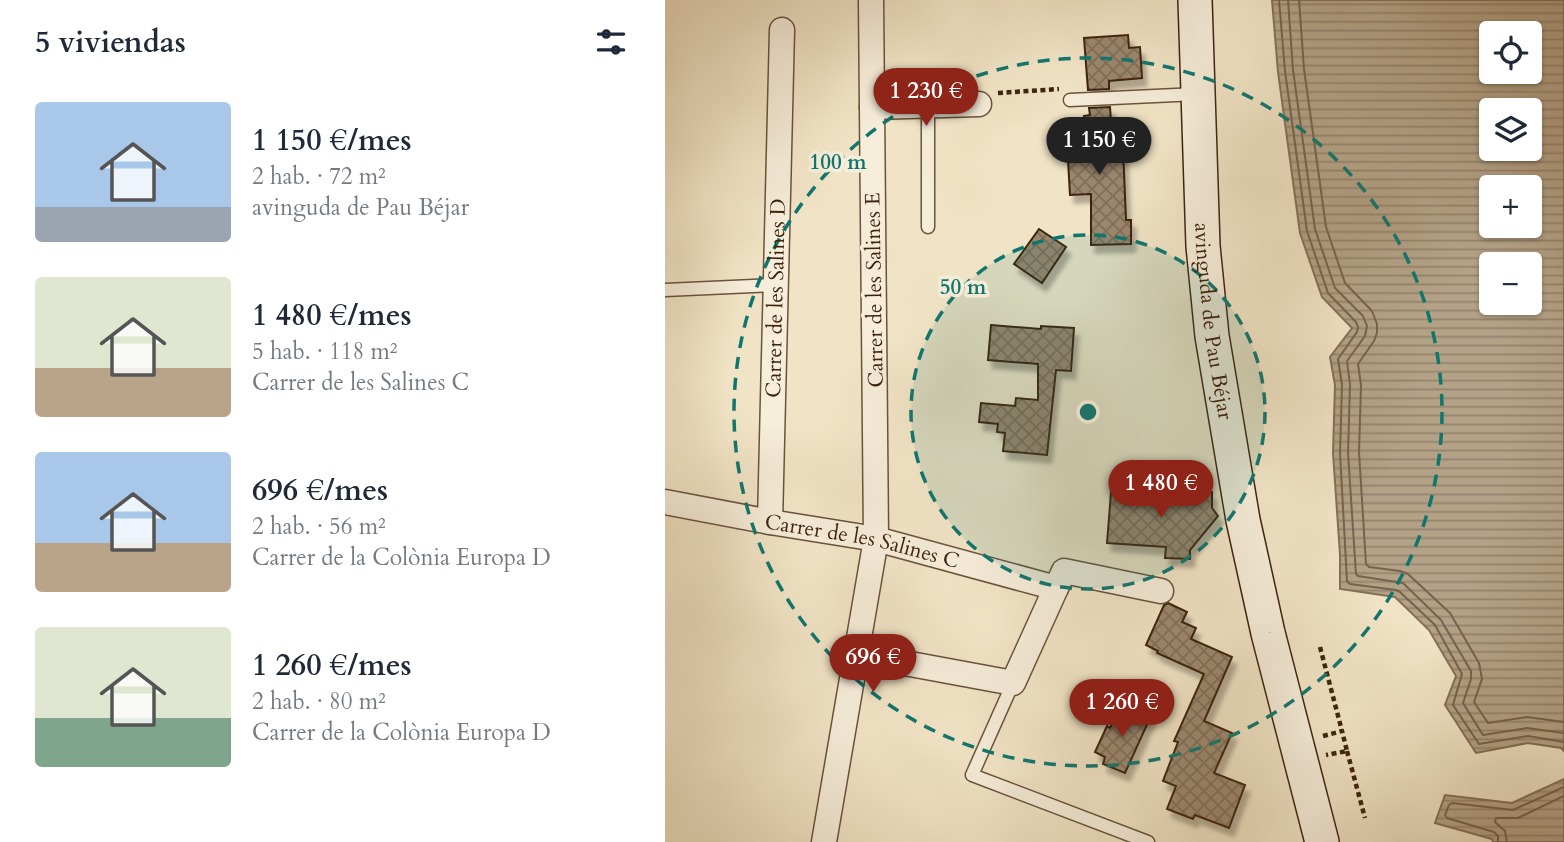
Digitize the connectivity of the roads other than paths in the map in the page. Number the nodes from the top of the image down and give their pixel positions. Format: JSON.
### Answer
{"nodes":[{"id":1,"x":871,"y":0,"type":"edge"},
{"id":2,"x":1195,"y":0,"type":"edge"},
{"id":3,"x":782,"y":30,"type":"dead end"},
{"id":4,"x":1197,"y":94,"type":"junction"},
{"id":5,"x":1070,"y":100,"type":"road end"},
{"id":6,"x":979,"y":104,"type":"road end"},
{"id":7,"x":928,"y":106,"type":"junction"},
{"id":8,"x":872,"y":107,"type":"junction"},
{"id":9,"x":928,"y":227,"type":"dead end"},
{"id":10,"x":776,"y":285,"type":"junction"},
{"id":11,"x":665,"y":290,"type":"edge"},
{"id":12,"x":665,"y":502,"type":"edge"},
{"id":13,"x":770,"y":522,"type":"junction"},
{"id":14,"x":876,"y":539,"type":"junction"},
{"id":15,"x":1056,"y":588,"type":"junction"},
{"id":16,"x":1161,"y":591,"type":"dead end"},
{"id":17,"x":856,"y":654,"type":"junction"},
{"id":18,"x":1013,"y":683,"type":"junction"},
{"id":19,"x":824,"y":842,"type":"edge"},
{"id":20,"x":1148,"y":842,"type":"edge"},
{"id":21,"x":1322,"y":842,"type":"edge"}],
"edges":[{"from":1,"to":8,"type":"street","name":"Carrer de les Salines E"},
{"from":2,"to":4,"type":"street","name":"avinguda de Pau Béjar"},
{"from":3,"to":10,"type":"street","name":"Carrer de les Salines D"},
{"from":4,"to":5,"type":"lane"},
{"from":4,"to":21,"type":"street","name":"avinguda de Pau Béjar"},
{"from":6,"to":7,"type":"street"},
{"from":7,"to":8,"type":"street"},
{"from":7,"to":9,"type":"lane"},
{"from":8,"to":14,"type":"street","name":"Carrer de les Salines E"},
{"from":10,"to":11,"type":"lane"},
{"from":10,"to":13,"type":"street","name":"Carrer de les Salines D"},
{"from":12,"to":13,"type":"street","name":"Carrer de les Salines C"},
{"from":13,"to":14,"type":"street","name":"Carrer de les Salines C"},
{"from":14,"to":15,"type":"street","name":"Carrer de les Salines C"},
{"from":14,"to":17,"type":"street","name":"Carrer de les Salines E"},
{"from":15,"to":16,"type":"street"},
{"from":15,"to":18,"type":"street"},
{"from":17,"to":18,"type":"street"},
{"from":17,"to":19,"type":"street","name":"Carrer de les Salines E"},
{"from":18,"to":20,"type":"lane"}]}
